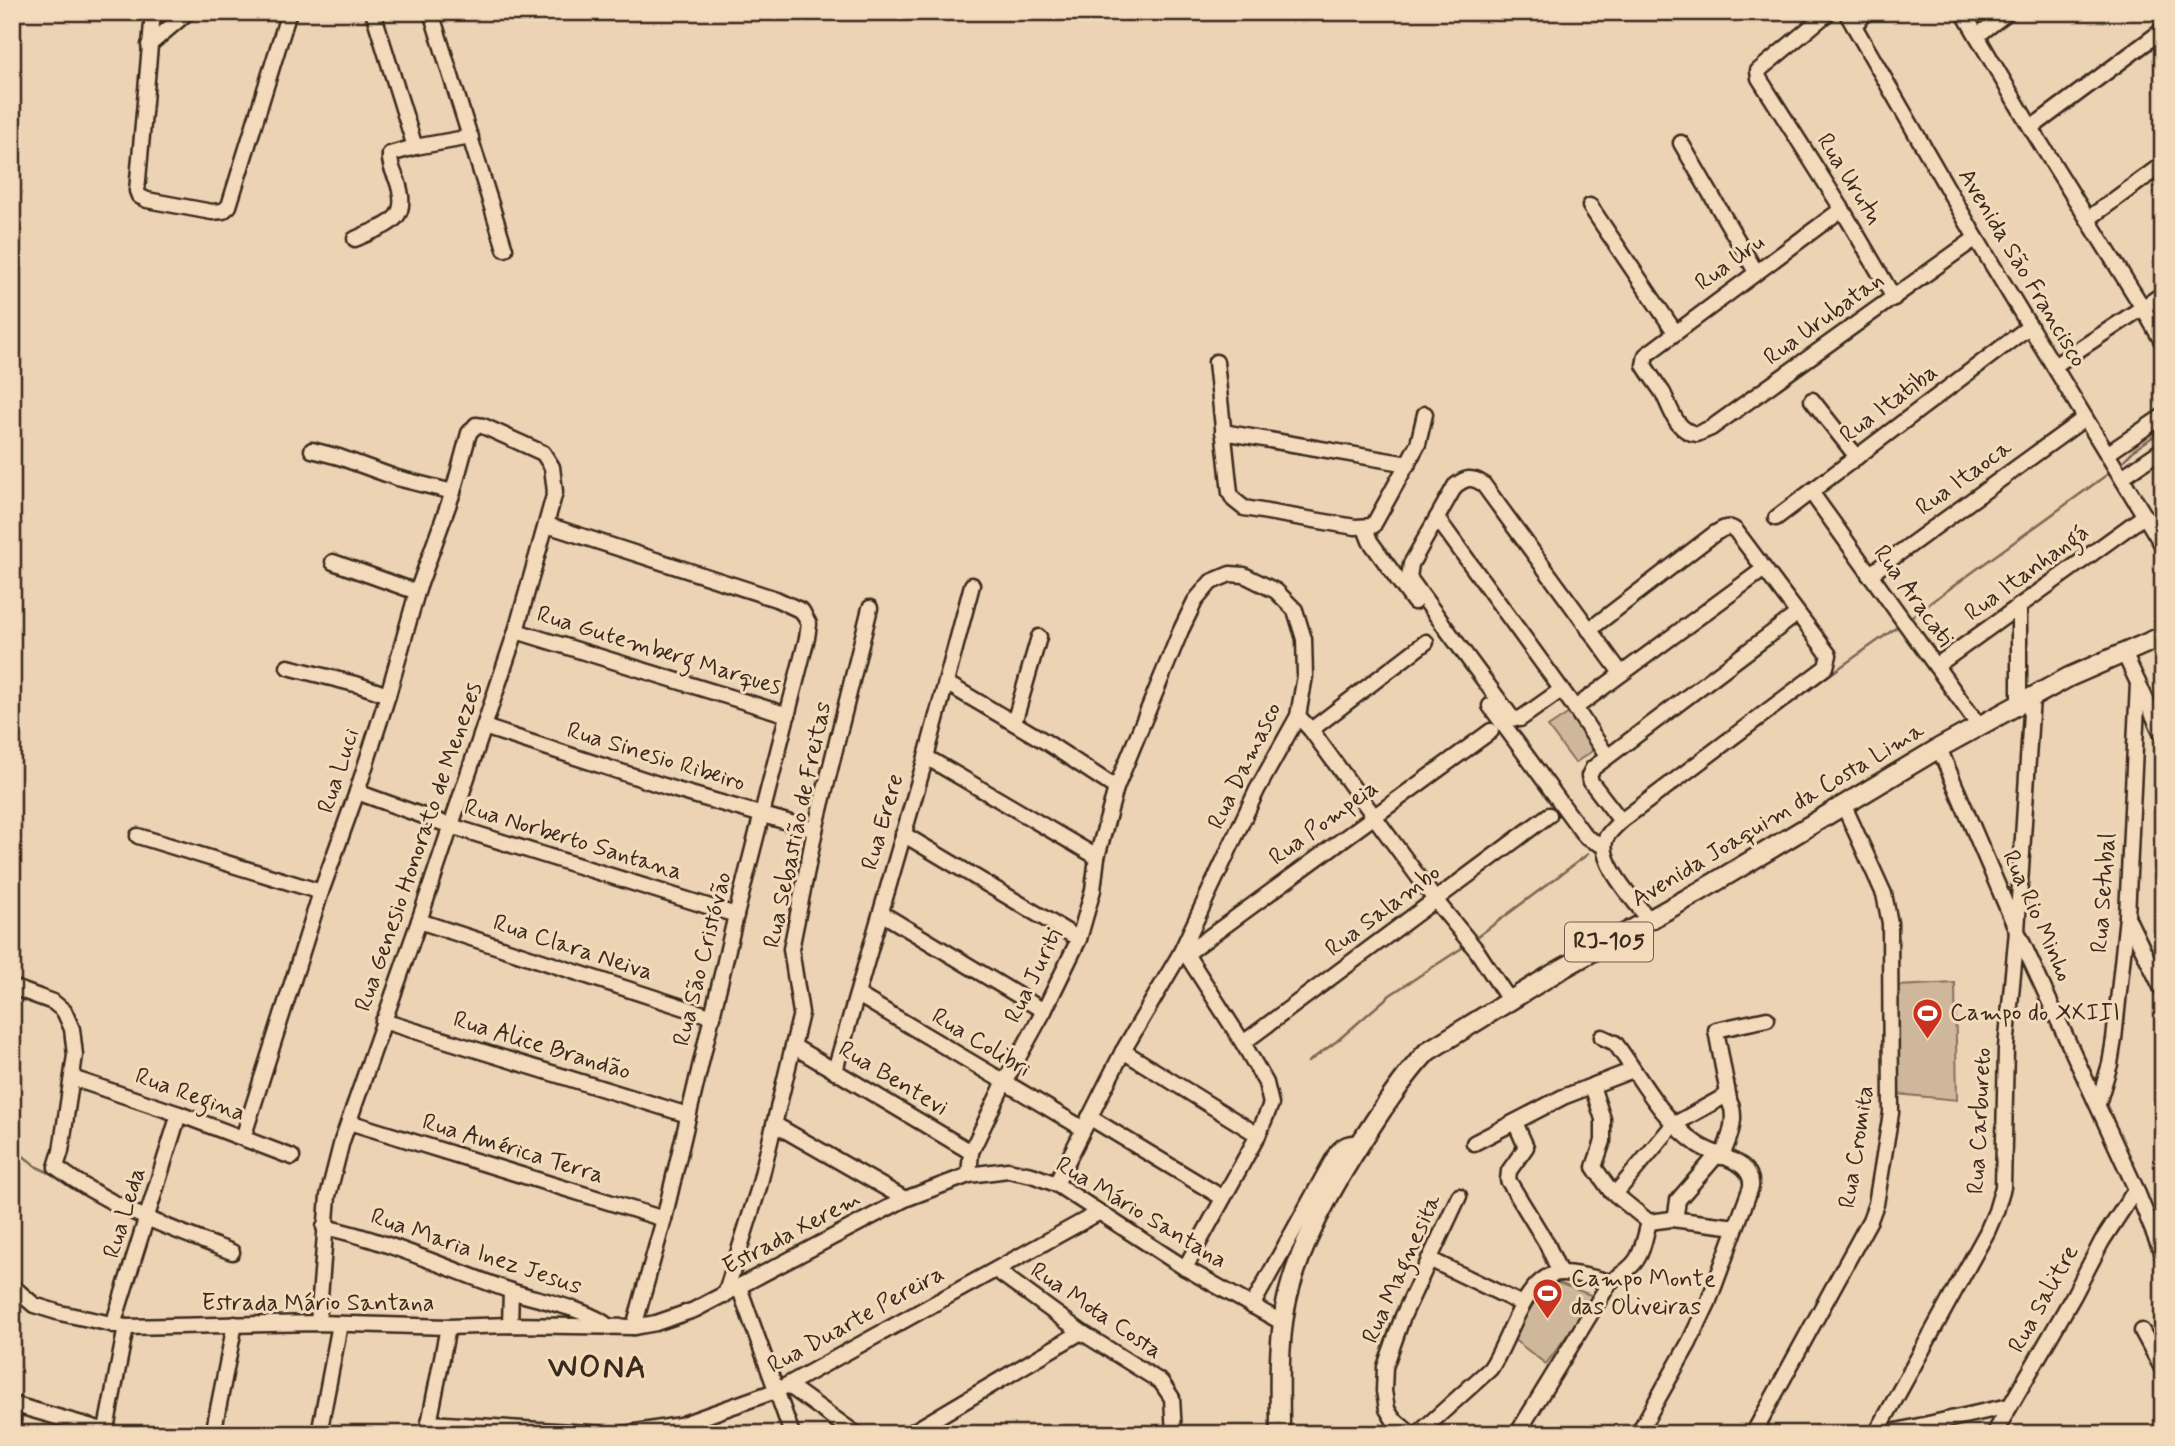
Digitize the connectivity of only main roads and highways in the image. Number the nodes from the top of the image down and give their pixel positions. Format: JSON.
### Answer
{"nodes":[{"id":1,"x":2163,"y":636,"type":"edge"},
{"id":2,"x":1280,"y":1434,"type":"edge"}],
"edges":[{"from":1,"to":2,"type":"main road","name":"Avenida Joaquim da Costa Lima","number":"RJ-105"}]}
